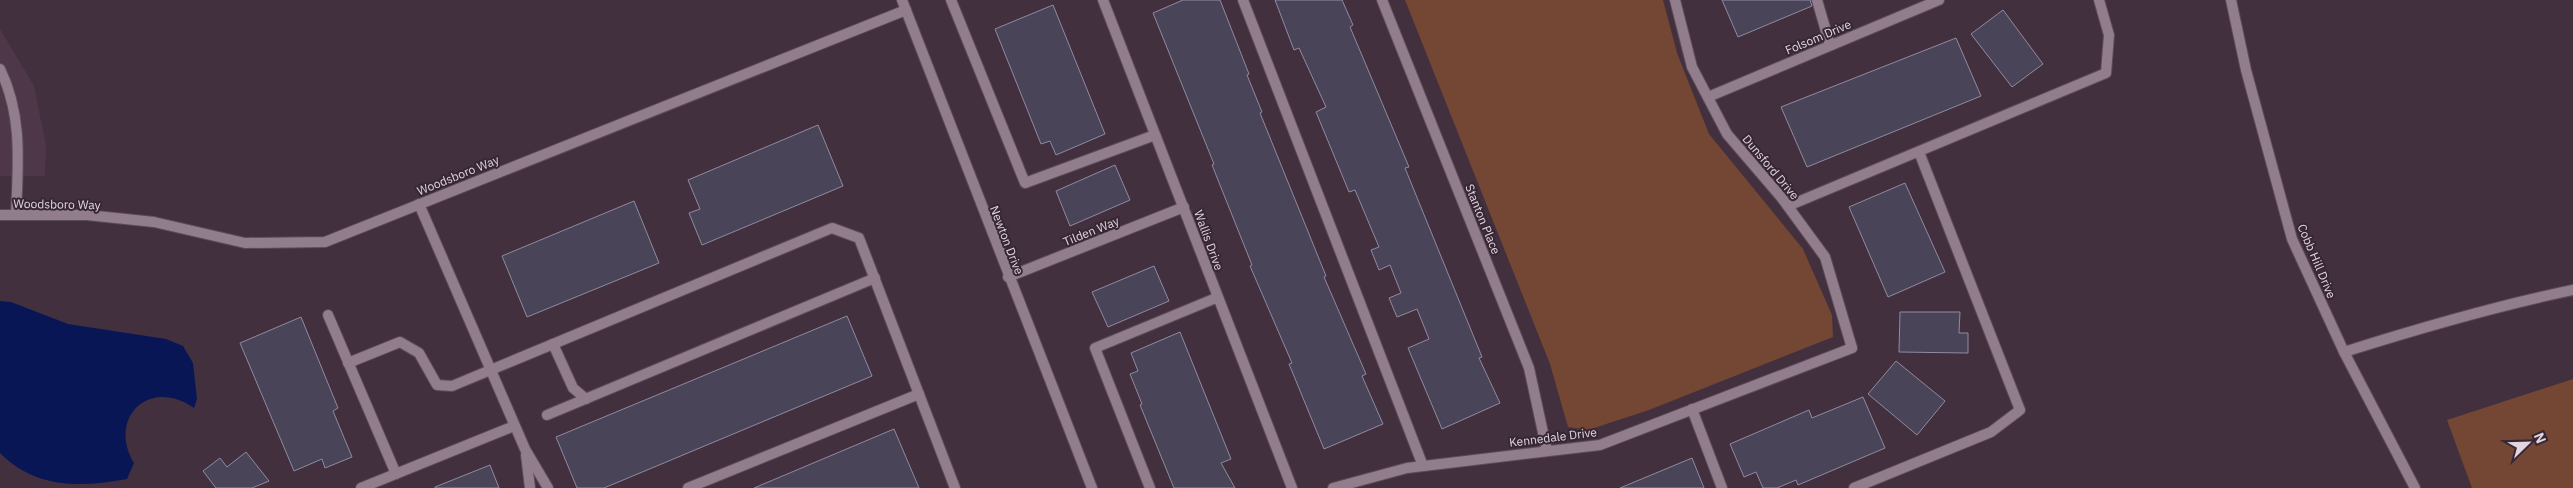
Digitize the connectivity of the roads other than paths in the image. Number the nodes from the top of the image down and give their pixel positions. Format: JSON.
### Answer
{"nodes":[{"id":1,"x":902,"y":0,"type":"edge"},
{"id":2,"x":951,"y":0,"type":"edge"},
{"id":3,"x":1103,"y":0,"type":"edge"},
{"id":4,"x":1243,"y":0,"type":"edge"},
{"id":5,"x":1382,"y":0,"type":"edge"},
{"id":6,"x":1675,"y":0,"type":"edge"},
{"id":7,"x":1817,"y":0,"type":"edge"},
{"id":8,"x":1938,"y":0,"type":"edge"},
{"id":9,"x":2099,"y":0,"type":"edge"},
{"id":10,"x":2231,"y":0,"type":"edge"},
{"id":11,"x":906,"y":10,"type":"junction"},
{"id":12,"x":1830,"y":45,"type":"junction"},
{"id":13,"x":0,"y":69,"type":"edge"},
{"id":14,"x":1708,"y":97,"type":"junction"},
{"id":15,"x":1156,"y":135,"type":"junction"},
{"id":16,"x":1919,"y":152,"type":"junction"},
{"id":17,"x":419,"y":204,"type":"junction"},
{"id":18,"x":1788,"y":206,"type":"junction"},
{"id":19,"x":1184,"y":207,"type":"junction"},
{"id":20,"x":0,"y":215,"type":"edge"},
{"id":21,"x":16,"y":215,"type":"junction"},
{"id":22,"x":1008,"y":277,"type":"junction"},
{"id":23,"x":875,"y":278,"type":"junction"},
{"id":24,"x":2573,"y":290,"type":"edge"},
{"id":25,"x":1216,"y":298,"type":"junction"},
{"id":26,"x":328,"y":315,"type":"dead end"},
{"id":27,"x":553,"y":344,"type":"junction"},
{"id":28,"x":1852,"y":348,"type":"joint"},
{"id":29,"x":2344,"y":352,"type":"junction"},
{"id":30,"x":348,"y":362,"type":"junction"},
{"id":31,"x":491,"y":371,"type":"junction"},
{"id":32,"x":919,"y":394,"type":"junction"},
{"id":33,"x":586,"y":399,"type":"junction"},
{"id":34,"x":1692,"y":409,"type":"junction"},
{"id":35,"x":547,"y":415,"type":"dead end"},
{"id":36,"x":514,"y":426,"type":"junction"},
{"id":37,"x":525,"y":449,"type":"junction"},
{"id":38,"x":1547,"y":451,"type":"junction"},
{"id":39,"x":1423,"y":466,"type":"junction"},
{"id":40,"x":396,"y":474,"type":"junction"},
{"id":41,"x":361,"y":488,"type":"edge"},
{"id":42,"x":530,"y":488,"type":"edge"},
{"id":43,"x":548,"y":488,"type":"edge"},
{"id":44,"x":688,"y":488,"type":"edge"},
{"id":45,"x":955,"y":488,"type":"edge"},
{"id":46,"x":1092,"y":488,"type":"edge"},
{"id":47,"x":1150,"y":488,"type":"edge"},
{"id":48,"x":1292,"y":488,"type":"edge"},
{"id":49,"x":1333,"y":488,"type":"edge"},
{"id":50,"x":1722,"y":488,"type":"edge"},
{"id":51,"x":1854,"y":488,"type":"edge"},
{"id":52,"x":2415,"y":488,"type":"edge"}],
"edges":[{"from":1,"to":11,"type":"street","name":"Newton Drive"},
{"from":2,"to":15,"type":"street"},
{"from":3,"to":15,"type":"street","name":"Wallis Drive"},
{"from":4,"to":39,"type":"street"},
{"from":5,"to":38,"type":"street","name":"Stanton Place"},
{"from":6,"to":14,"type":"street","name":"Dunsford Drive"},
{"from":7,"to":12,"type":"street"},
{"from":8,"to":12,"type":"street","name":"Folsom Drive"},
{"from":9,"to":16,"type":"street"},
{"from":10,"to":29,"type":"street","name":"Cobb Hill Drive"},
{"from":11,"to":17,"type":"street","name":"Woodsboro Way"},
{"from":11,"to":22,"type":"street","name":"Newton Drive"},
{"from":12,"to":14,"type":"street","name":"Folsom Drive"},
{"from":13,"to":21,"type":"street"},
{"from":14,"to":18,"type":"street","name":"Dunsford Drive"},
{"from":15,"to":19,"type":"street","name":"Wallis Drive"},
{"from":16,"to":18,"type":"street"},
{"from":16,"to":51,"type":"street"},
{"from":17,"to":21,"type":"street","name":"Woodsboro Way"},
{"from":17,"to":31,"type":"street"},
{"from":18,"to":28,"type":"street","name":"Dunsford Drive"},
{"from":19,"to":22,"type":"street","name":"Tilden Way"},
{"from":19,"to":25,"type":"street","name":"Wallis Drive"},
{"from":20,"to":21,"type":"street","name":"Woodsboro Way"},
{"from":22,"to":46,"type":"street","name":"Newton Drive"},
{"from":23,"to":27,"type":"street"},
{"from":23,"to":32,"type":"street"},
{"from":23,"to":33,"type":"street"},
{"from":24,"to":29,"type":"street"},
{"from":25,"to":47,"type":"street"},
{"from":25,"to":48,"type":"street","name":"Wallis Drive"},
{"from":26,"to":30,"type":"street"},
{"from":27,"to":31,"type":"street"},
{"from":27,"to":33,"type":"street"},
{"from":28,"to":34,"type":"street","name":"Kennedale Drive"},
{"from":29,"to":52,"type":"street","name":"Cobb Hill Drive"},
{"from":30,"to":31,"type":"street"},
{"from":30,"to":40,"type":"street"},
{"from":31,"to":36,"type":"street"},
{"from":32,"to":44,"type":"street"},
{"from":32,"to":45,"type":"street"},
{"from":33,"to":35,"type":"street"},
{"from":34,"to":38,"type":"street","name":"Kennedale Drive"},
{"from":34,"to":50,"type":"street"},
{"from":36,"to":37,"type":"street"},
{"from":36,"to":40,"type":"street"},
{"from":37,"to":42,"type":"street"},
{"from":37,"to":43,"type":"street"},
{"from":38,"to":39,"type":"street","name":"Kennedale Drive"},
{"from":39,"to":49,"type":"street","name":"Kennedale Drive"},
{"from":40,"to":41,"type":"street"}]}
